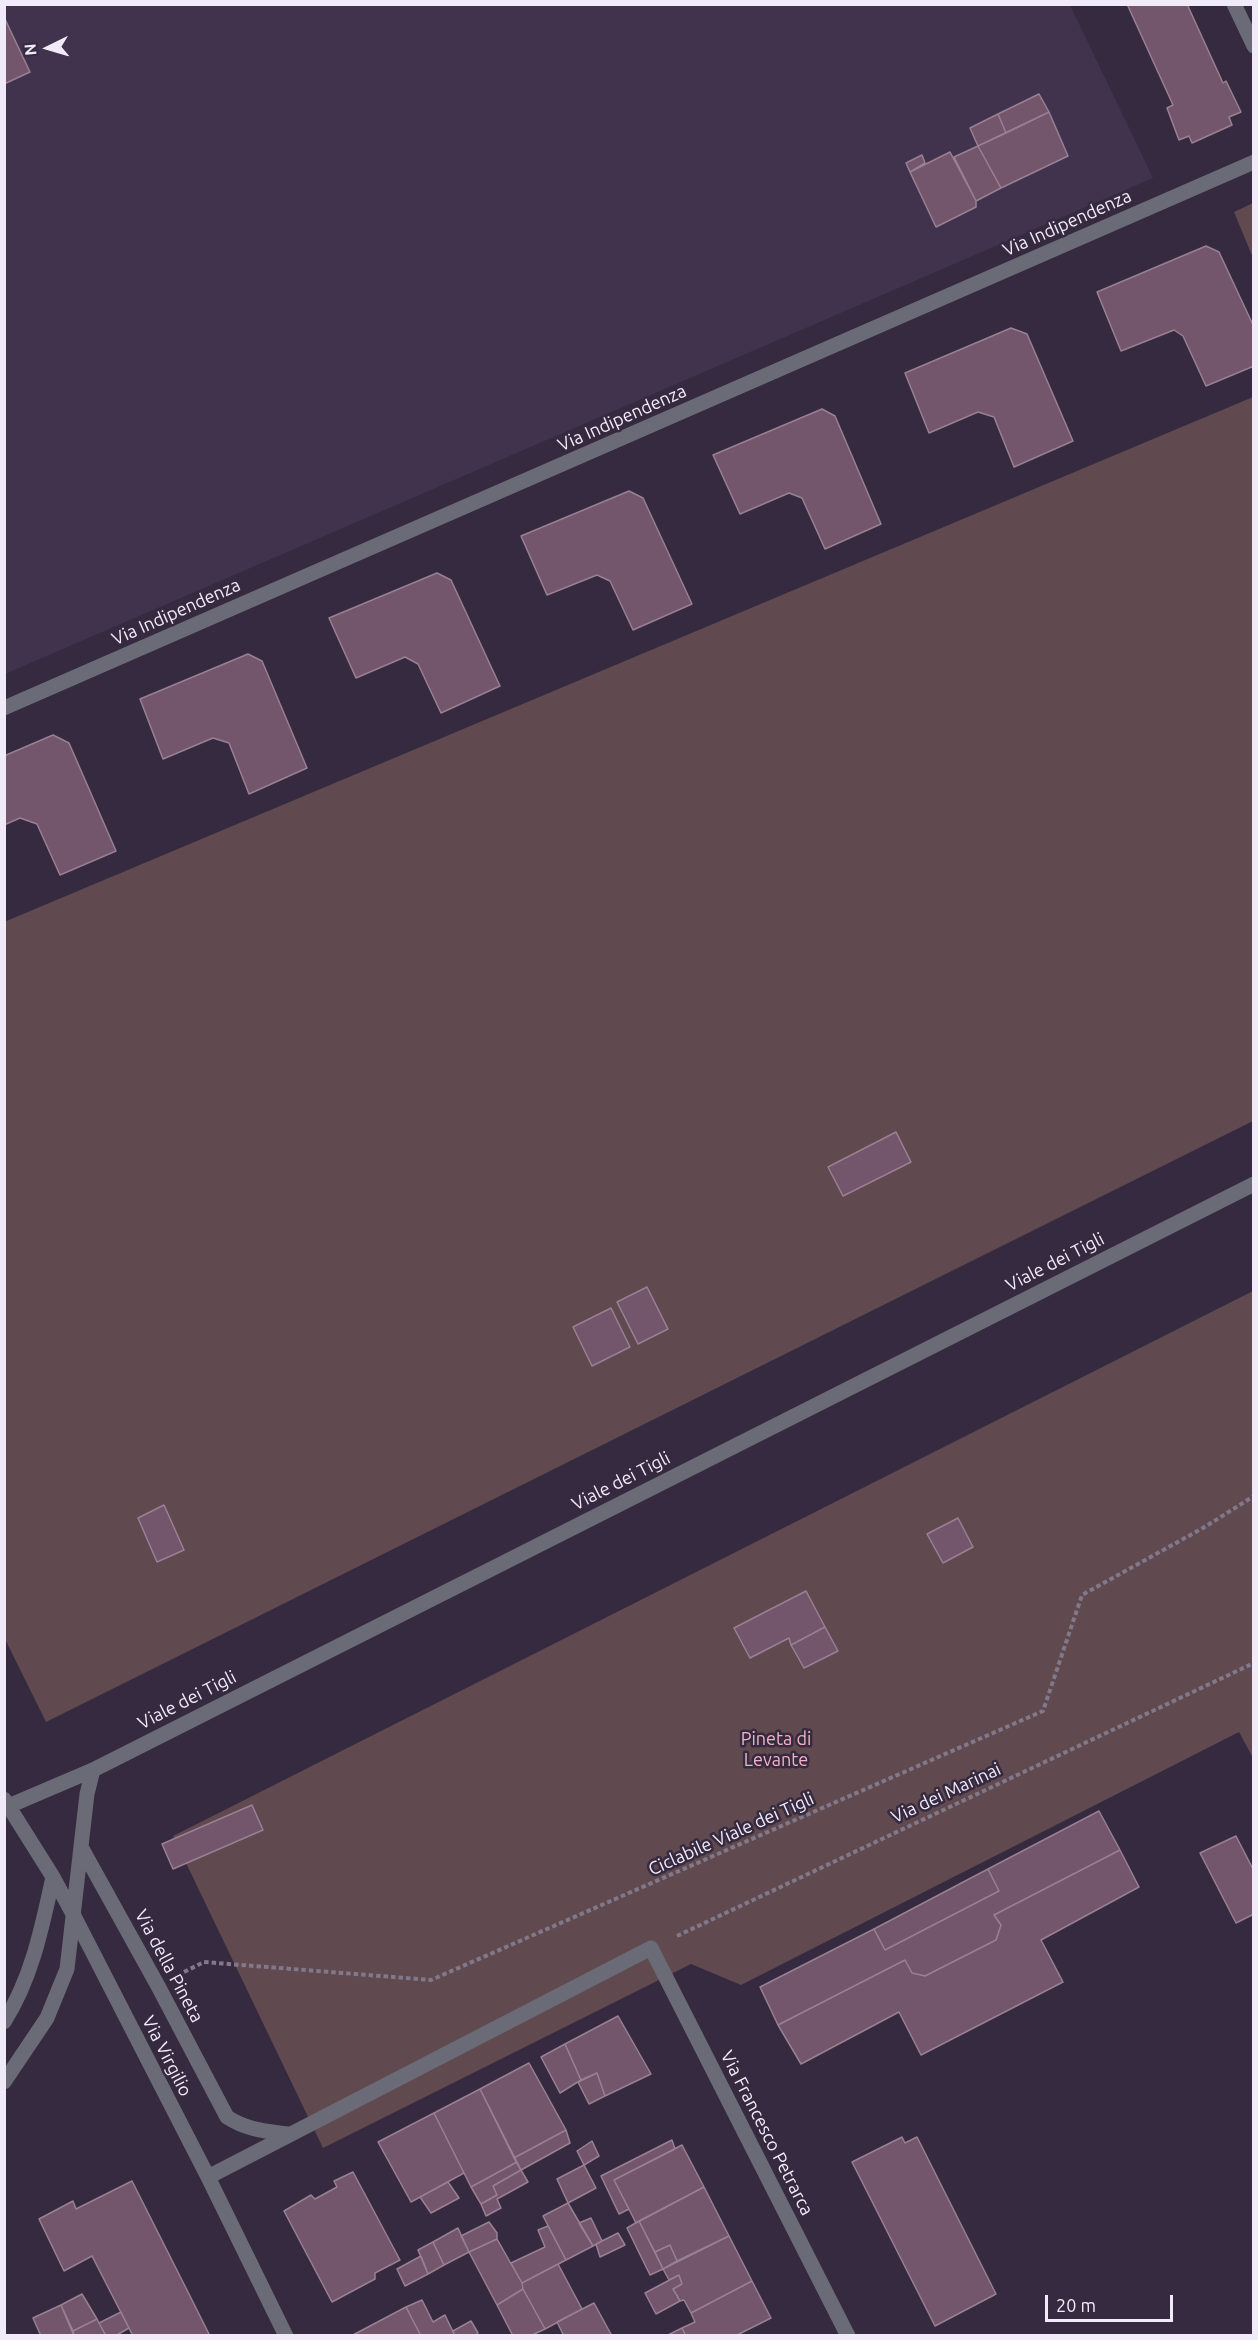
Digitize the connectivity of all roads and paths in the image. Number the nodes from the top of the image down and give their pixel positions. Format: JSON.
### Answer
{"nodes":[{"id":1,"x":1234,"y":4,"type":"edge"},
{"id":2,"x":1254,"y":46,"type":"edge"},
{"id":3,"x":1254,"y":162,"type":"edge"},
{"id":4,"x":4,"y":708,"type":"edge"},
{"id":5,"x":1254,"y":1184,"type":"edge"},
{"id":6,"x":1254,"y":1496,"type":"edge"},
{"id":7,"x":1254,"y":1663,"type":"edge"},
{"id":8,"x":93,"y":1770,"type":"junction"},
{"id":9,"x":6,"y":1805,"type":"edge"},
{"id":10,"x":81,"y":1847,"type":"junction"},
{"id":11,"x":53,"y":1877,"type":"junction"},
{"id":12,"x":74,"y":1916,"type":"junction"},
{"id":13,"x":651,"y":1948,"type":"junction"},
{"id":14,"x":158,"y":1986,"type":"junction"},
{"id":15,"x":4,"y":2022,"type":"edge"},
{"id":16,"x":4,"y":2082,"type":"edge"},
{"id":17,"x":288,"y":2134,"type":"junction"},
{"id":18,"x":208,"y":2177,"type":"junction"},
{"id":19,"x":286,"y":2336,"type":"edge"},
{"id":20,"x":848,"y":2336,"type":"edge"}],
"edges":[{"from":1,"to":2,"type":"street"},
{"from":3,"to":4,"type":"street","name":"Via Indipendenza"},
{"from":5,"to":8,"type":"street","name":"Viale dei Tigli"},
{"from":6,"to":14,"type":"path","name":"Ciclabile Viale dei Tigli"},
{"from":7,"to":13,"type":"path","name":"Via dei Marinai"},
{"from":8,"to":9,"type":"street","name":"Viale dei Tigli"},
{"from":8,"to":10,"type":"street"},
{"from":9,"to":11,"type":"street","name":"Via Virgilio"},
{"from":10,"to":12,"type":"street"},
{"from":10,"to":14,"type":"street","name":"Via della Pineta"},
{"from":11,"to":12,"type":"street","name":"Via Virgilio"},
{"from":11,"to":15,"type":"street"},
{"from":12,"to":16,"type":"street"},
{"from":12,"to":18,"type":"street","name":"Via Virgilio"},
{"from":13,"to":17,"type":"street"},
{"from":13,"to":20,"type":"street","name":"Via Francesco Petrarca"},
{"from":14,"to":17,"type":"street","name":"Via della Pineta"},
{"from":17,"to":18,"type":"street"},
{"from":18,"to":19,"type":"street","name":"Via Virgilio"}]}
